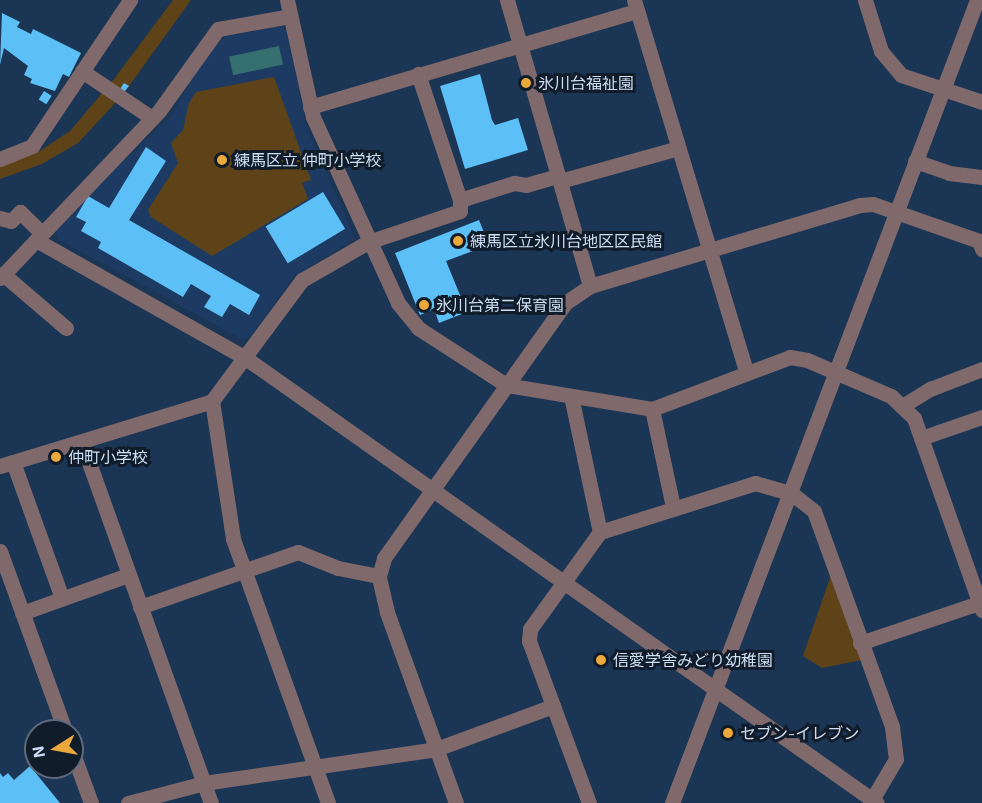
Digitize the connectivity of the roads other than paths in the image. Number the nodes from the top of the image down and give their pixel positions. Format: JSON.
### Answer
{"nodes":[{"id":1,"x":130,"y":0,"type":"edge"},
{"id":2,"x":287,"y":0,"type":"edge"},
{"id":3,"x":507,"y":0,"type":"edge"},
{"id":4,"x":865,"y":0,"type":"edge"},
{"id":5,"x":977,"y":0,"type":"edge"},
{"id":6,"x":636,"y":5,"type":"edge"},
{"id":7,"x":290,"y":16,"type":"junction"},
{"id":8,"x":520,"y":43,"type":"junction"},
{"id":9,"x":82,"y":71,"type":"junction"},
{"id":10,"x":418,"y":74,"type":"junction"},
{"id":11,"x":942,"y":89,"type":"junction"},
{"id":12,"x":982,"y":102,"type":"edge"},
{"id":13,"x":310,"y":107,"type":"junction"},
{"id":14,"x":152,"y":118,"type":"junction"},
{"id":15,"x":678,"y":148,"type":"junction"},
{"id":16,"x":0,"y":159,"type":"edge"},
{"id":17,"x":915,"y":161,"type":"junction"},
{"id":18,"x":982,"y":177,"type":"edge"},
{"id":19,"x":559,"y":178,"type":"junction"},
{"id":20,"x":460,"y":200,"type":"junction"},
{"id":21,"x":897,"y":212,"type":"junction"},
{"id":22,"x":0,"y":218,"type":"edge"},
{"id":23,"x":39,"y":236,"type":"junction"},
{"id":24,"x":368,"y":242,"type":"junction"},
{"id":25,"x":981,"y":243,"type":"edge"},
{"id":26,"x":709,"y":250,"type":"junction"},
{"id":27,"x":2,"y":276,"type":"edge"},
{"id":28,"x":590,"y":286,"type":"junction"},
{"id":29,"x":66,"y":328,"type":"dead end"},
{"id":30,"x":244,"y":357,"type":"junction"},
{"id":31,"x":982,"y":369,"type":"edge"},
{"id":32,"x":746,"y":372,"type":"junction"},
{"id":33,"x":836,"y":372,"type":"junction"},
{"id":34,"x":507,"y":385,"type":"junction"},
{"id":35,"x":571,"y":396,"type":"junction"},
{"id":36,"x":212,"y":401,"type":"junction"},
{"id":37,"x":904,"y":405,"type":"junction"},
{"id":38,"x":652,"y":409,"type":"junction"},
{"id":39,"x":982,"y":417,"type":"edge"},
{"id":40,"x":921,"y":438,"type":"junction"},
{"id":41,"x":82,"y":443,"type":"junction"},
{"id":42,"x":7,"y":464,"type":"edge"},
{"id":43,"x":433,"y":488,"type":"junction"},
{"id":44,"x":791,"y":493,"type":"junction"},
{"id":45,"x":673,"y":507,"type":"junction"},
{"id":46,"x":600,"y":532,"type":"junction"},
{"id":47,"x":0,"y":551,"type":"edge"},
{"id":48,"x":244,"y":569,"type":"junction"},
{"id":49,"x":128,"y":575,"type":"junction"},
{"id":50,"x":379,"y":576,"type":"junction"},
{"id":51,"x":565,"y":582,"type":"junction"},
{"id":52,"x":62,"y":597,"type":"junction"},
{"id":53,"x":981,"y":605,"type":"edge"},
{"id":54,"x":140,"y":607,"type":"junction"},
{"id":55,"x":22,"y":613,"type":"junction"},
{"id":56,"x":860,"y":643,"type":"junction"},
{"id":57,"x":717,"y":689,"type":"junction"},
{"id":58,"x":554,"y":706,"type":"junction"},
{"id":59,"x":61,"y":719,"type":"edge"},
{"id":60,"x":436,"y":749,"type":"junction"},
{"id":61,"x":315,"y":768,"type":"junction"},
{"id":62,"x":82,"y":779,"type":"edge"},
{"id":63,"x":204,"y":783,"type":"junction"},
{"id":64,"x":873,"y":802,"type":"edge"},
{"id":65,"x":91,"y":803,"type":"edge"},
{"id":66,"x":128,"y":803,"type":"edge"},
{"id":67,"x":211,"y":803,"type":"edge"},
{"id":68,"x":328,"y":803,"type":"edge"},
{"id":69,"x":456,"y":803,"type":"edge"},
{"id":70,"x":589,"y":803,"type":"edge"},
{"id":71,"x":672,"y":803,"type":"edge"}],
"edges":[{"from":1,"to":9,"type":"street"},
{"from":2,"to":7,"type":"street"},
{"from":3,"to":8,"type":"street"},
{"from":4,"to":11,"type":"street"},
{"from":5,"to":11,"type":"street"},
{"from":6,"to":8,"type":"street"},
{"from":6,"to":15,"type":"street"},
{"from":7,"to":13,"type":"street"},
{"from":7,"to":14,"type":"street"},
{"from":8,"to":10,"type":"street"},
{"from":8,"to":19,"type":"street"},
{"from":9,"to":14,"type":"street"},
{"from":9,"to":16,"type":"street"},
{"from":10,"to":13,"type":"street"},
{"from":10,"to":20,"type":"street"},
{"from":11,"to":12,"type":"street"},
{"from":11,"to":17,"type":"street"},
{"from":13,"to":24,"type":"street"},
{"from":14,"to":23,"type":"street"},
{"from":15,"to":19,"type":"street"},
{"from":15,"to":26,"type":"street"},
{"from":17,"to":18,"type":"street"},
{"from":17,"to":21,"type":"street"},
{"from":19,"to":20,"type":"street"},
{"from":19,"to":28,"type":"street"},
{"from":20,"to":24,"type":"street"},
{"from":21,"to":25,"type":"street"},
{"from":21,"to":26,"type":"street"},
{"from":21,"to":33,"type":"street"},
{"from":22,"to":23,"type":"street"},
{"from":23,"to":27,"type":"street"},
{"from":23,"to":30,"type":"street"},
{"from":24,"to":30,"type":"street"},
{"from":24,"to":34,"type":"street"},
{"from":26,"to":28,"type":"street"},
{"from":26,"to":32,"type":"street"},
{"from":27,"to":29,"type":"street"},
{"from":28,"to":34,"type":"street"},
{"from":30,"to":36,"type":"street"},
{"from":30,"to":43,"type":"street"},
{"from":31,"to":37,"type":"street"},
{"from":32,"to":33,"type":"street"},
{"from":32,"to":38,"type":"street"},
{"from":33,"to":37,"type":"street"},
{"from":33,"to":44,"type":"street"},
{"from":34,"to":35,"type":"street"},
{"from":34,"to":43,"type":"street"},
{"from":35,"to":38,"type":"street"},
{"from":35,"to":46,"type":"street"},
{"from":36,"to":41,"type":"street"},
{"from":36,"to":48,"type":"street"},
{"from":37,"to":40,"type":"street"},
{"from":38,"to":45,"type":"street"},
{"from":39,"to":40,"type":"street"},
{"from":40,"to":53,"type":"street"},
{"from":41,"to":42,"type":"street"},
{"from":41,"to":49,"type":"street"},
{"from":42,"to":52,"type":"street"},
{"from":43,"to":50,"type":"street"},
{"from":43,"to":51,"type":"street"},
{"from":44,"to":45,"type":"street"},
{"from":44,"to":56,"type":"street"},
{"from":44,"to":57,"type":"street"},
{"from":45,"to":46,"type":"street"},
{"from":46,"to":51,"type":"street"},
{"from":47,"to":55,"type":"street"},
{"from":48,"to":50,"type":"street"},
{"from":48,"to":54,"type":"street"},
{"from":48,"to":61,"type":"street"},
{"from":49,"to":52,"type":"street"},
{"from":49,"to":54,"type":"street"},
{"from":50,"to":60,"type":"street"},
{"from":51,"to":57,"type":"street"},
{"from":51,"to":58,"type":"street"},
{"from":52,"to":55,"type":"street"},
{"from":53,"to":56,"type":"street"},
{"from":54,"to":63,"type":"street"},
{"from":55,"to":59,"type":"street"},
{"from":56,"to":64,"type":"street"},
{"from":57,"to":64,"type":"street"},
{"from":57,"to":71,"type":"street"},
{"from":58,"to":60,"type":"street"},
{"from":58,"to":70,"type":"street"},
{"from":60,"to":61,"type":"street"},
{"from":60,"to":69,"type":"street"},
{"from":61,"to":63,"type":"street"},
{"from":61,"to":68,"type":"street"},
{"from":62,"to":65,"type":"street"},
{"from":63,"to":66,"type":"street"},
{"from":63,"to":67,"type":"street"}]}
